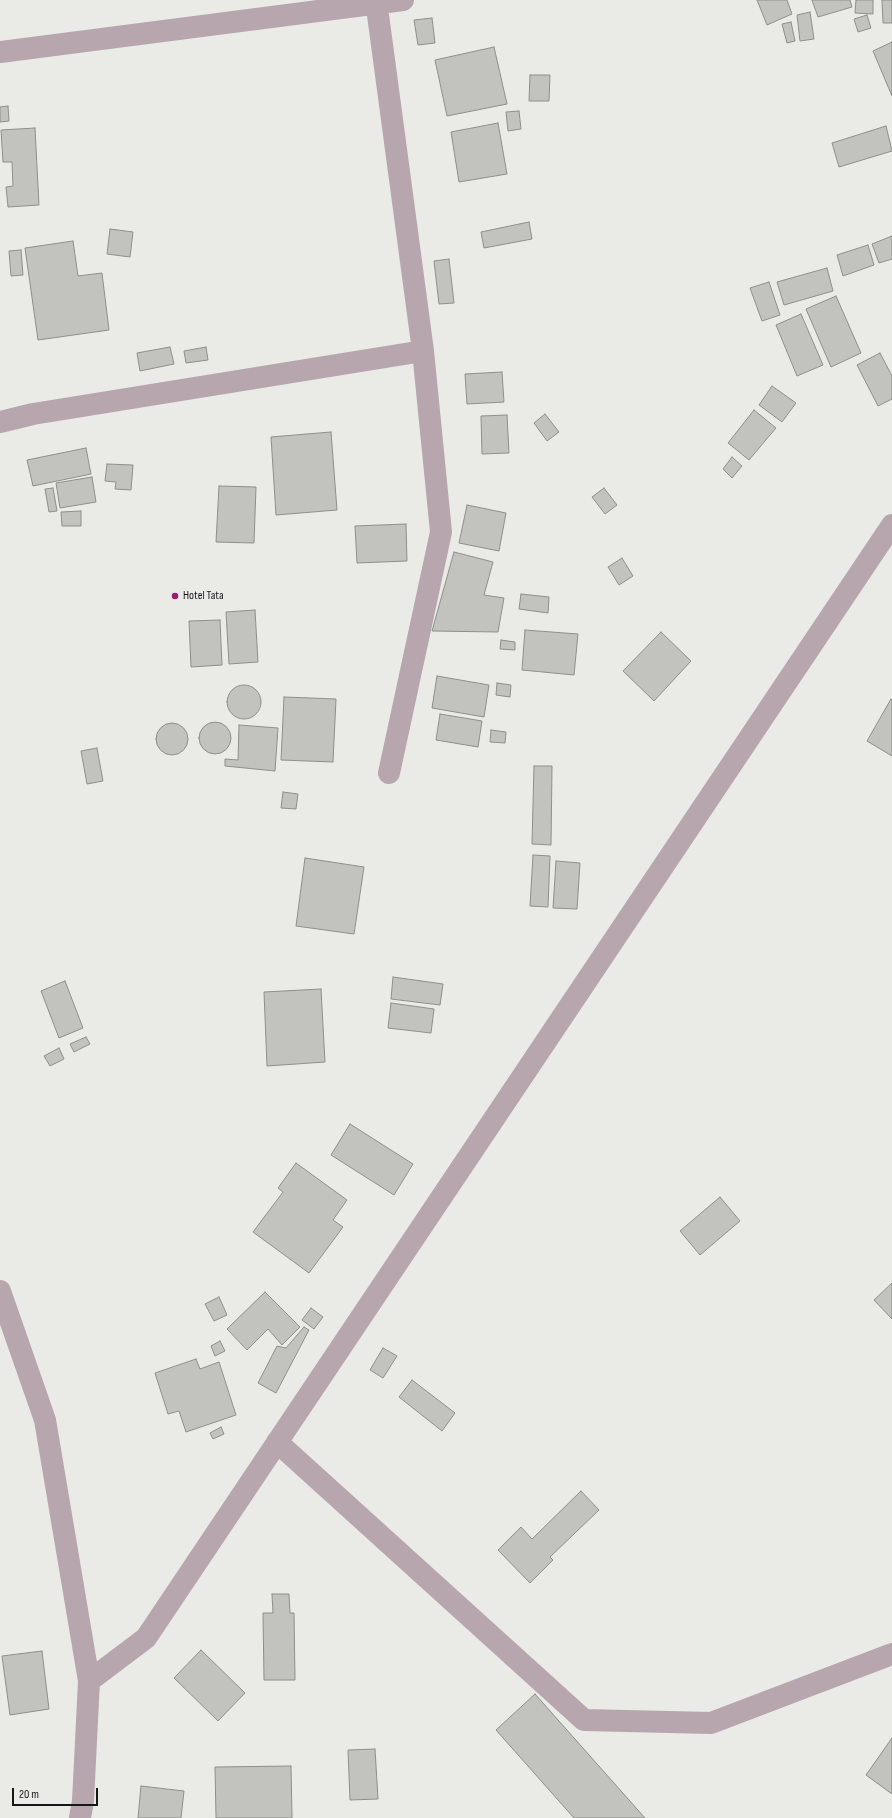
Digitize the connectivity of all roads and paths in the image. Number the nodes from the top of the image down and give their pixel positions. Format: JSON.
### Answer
{"nodes":[{"id":1,"x":403,"y":0,"type":"edge"},
{"id":2,"x":377,"y":2,"type":"edge"},
{"id":3,"x":0,"y":52,"type":"edge"},
{"id":4,"x":423,"y":351,"type":"junction"},
{"id":5,"x":0,"y":422,"type":"edge"},
{"id":6,"x":892,"y":525,"type":"edge"},
{"id":7,"x":389,"y":773,"type":"dead end"},
{"id":8,"x":0,"y":1291,"type":"edge"},
{"id":9,"x":277,"y":1442,"type":"junction"},
{"id":10,"x":892,"y":1654,"type":"edge"},
{"id":11,"x":89,"y":1681,"type":"junction"},
{"id":12,"x":80,"y":1818,"type":"edge"}],
"edges":[{"from":1,"to":2,"type":"street"},
{"from":2,"to":3,"type":"street"},
{"from":2,"to":4,"type":"street"},
{"from":4,"to":5,"type":"street"},
{"from":4,"to":7,"type":"street"},
{"from":6,"to":9,"type":"street"},
{"from":8,"to":11,"type":"street"},
{"from":9,"to":10,"type":"street"},
{"from":9,"to":11,"type":"street"},
{"from":11,"to":12,"type":"street"}]}
